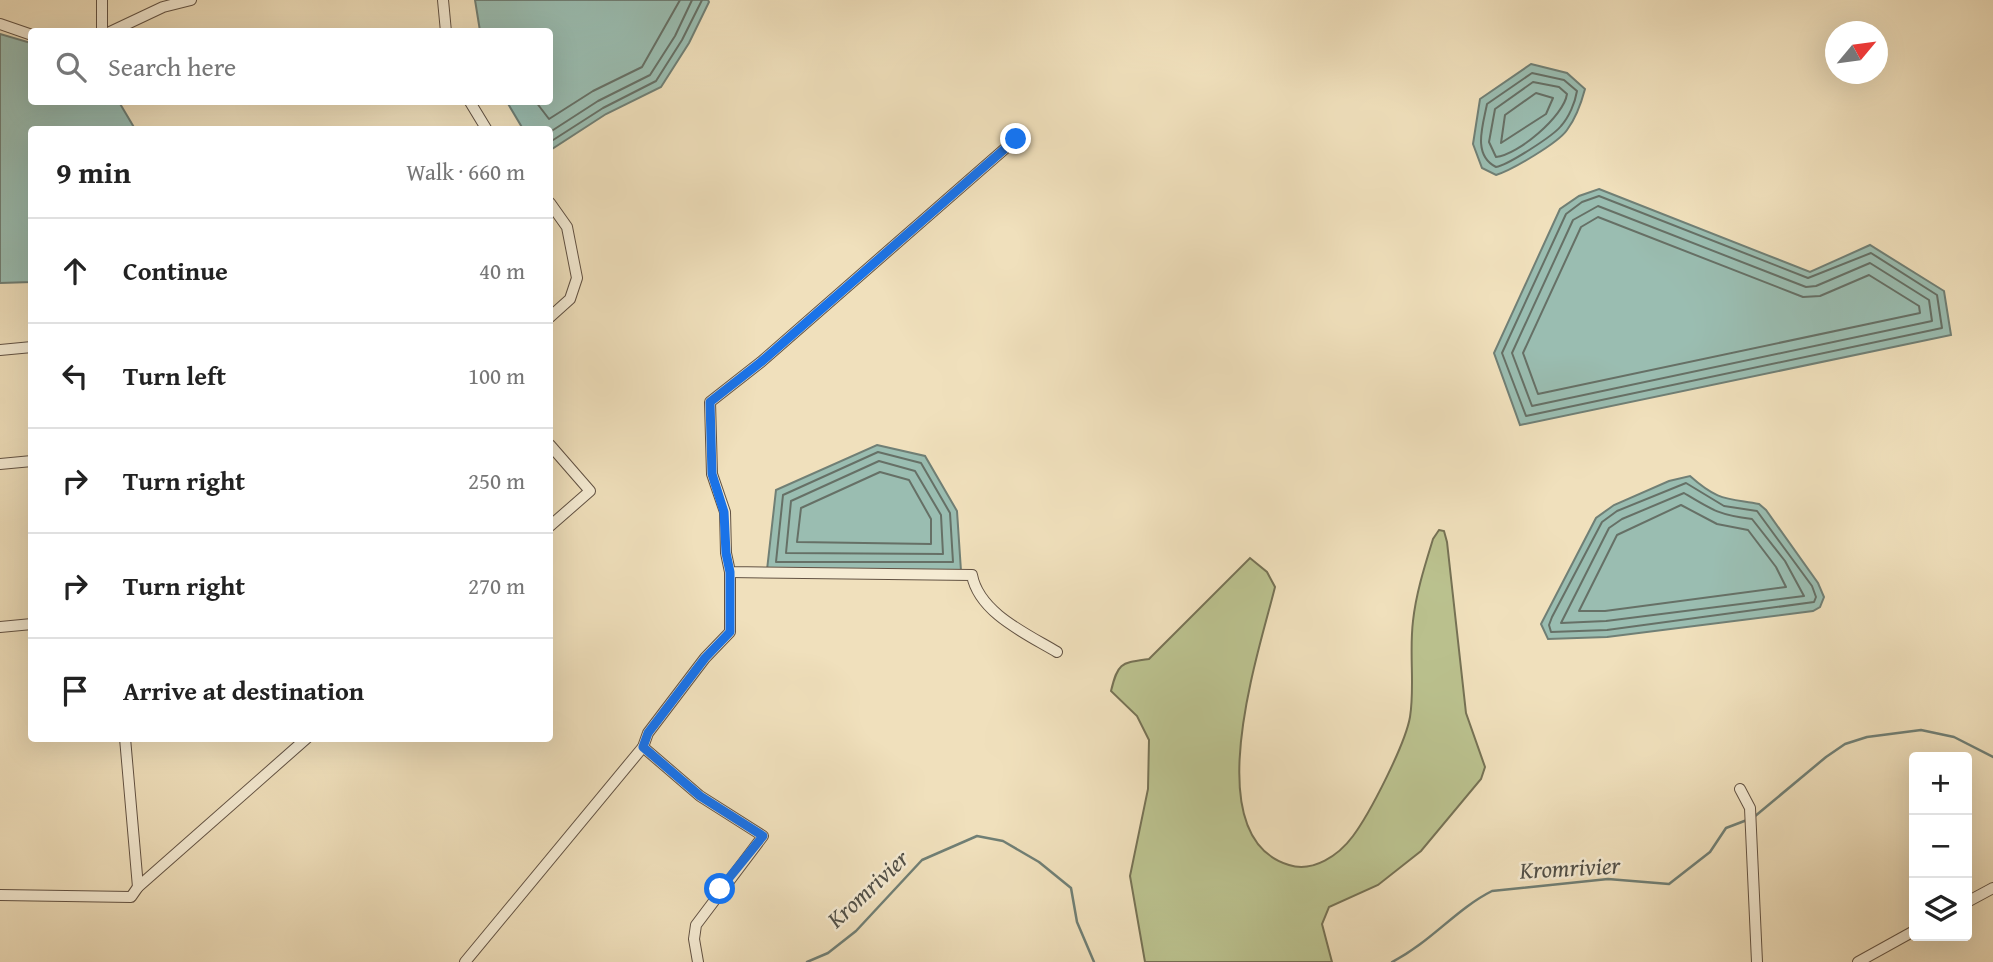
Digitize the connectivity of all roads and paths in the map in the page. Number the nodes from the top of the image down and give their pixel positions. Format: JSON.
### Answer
{"nodes":[{"id":1,"x":102,"y":0,"type":"edge"},
{"id":2,"x":191,"y":0,"type":"edge"},
{"id":3,"x":443,"y":0,"type":"edge"},
{"id":4,"x":0,"y":24,"type":"edge"},
{"id":5,"x":102,"y":28,"type":"edge"},
{"id":6,"x":118,"y":28,"type":"edge"},
{"id":7,"x":446,"y":28,"type":"edge"},
{"id":8,"x":28,"y":34,"type":"edge"},
{"id":9,"x":472,"y":105,"type":"edge"},
{"id":10,"x":485,"y":126,"type":"edge"},
{"id":11,"x":1016,"y":139,"type":"dead end"},
{"id":12,"x":553,"y":207,"type":"edge"},
{"id":13,"x":553,"y":314,"type":"edge"},
{"id":14,"x":28,"y":347,"type":"edge"},
{"id":15,"x":0,"y":350,"type":"edge"},
{"id":16,"x":553,"y":448,"type":"edge"},
{"id":17,"x":28,"y":461,"type":"edge"},
{"id":18,"x":0,"y":464,"type":"edge"},
{"id":19,"x":553,"y":523,"type":"edge"},
{"id":20,"x":730,"y":572,"type":"junction"},
{"id":21,"x":28,"y":624,"type":"edge"},
{"id":22,"x":0,"y":627,"type":"edge"},
{"id":23,"x":1057,"y":652,"type":"dead end"},
{"id":24,"x":125,"y":742,"type":"edge"},
{"id":25,"x":302,"y":742,"type":"edge"},
{"id":26,"x":643,"y":747,"type":"junction"},
{"id":27,"x":1740,"y":789,"type":"dead end"},
{"id":28,"x":138,"y":887,"type":"junction"},
{"id":29,"x":1993,"y":888,"type":"edge"},
{"id":30,"x":0,"y":895,"type":"edge"},
{"id":31,"x":1972,"y":899,"type":"edge"},
{"id":32,"x":1909,"y":934,"type":"edge"},
{"id":33,"x":465,"y":962,"type":"edge"},
{"id":34,"x":698,"y":962,"type":"edge"},
{"id":35,"x":1757,"y":962,"type":"edge"},
{"id":36,"x":1858,"y":962,"type":"edge"}],
"edges":[{"from":1,"to":5,"type":"street"},
{"from":2,"to":6,"type":"street"},
{"from":3,"to":7,"type":"street"},
{"from":4,"to":8,"type":"street"},
{"from":9,"to":10,"type":"street"},
{"from":11,"to":20,"type":"street"},
{"from":12,"to":13,"type":"street"},
{"from":14,"to":15,"type":"street"},
{"from":16,"to":19,"type":"street"},
{"from":17,"to":18,"type":"street"},
{"from":20,"to":23,"type":"street"},
{"from":20,"to":26,"type":"street"},
{"from":21,"to":22,"type":"street"},
{"from":24,"to":28,"type":"street"},
{"from":25,"to":28,"type":"street"},
{"from":26,"to":33,"type":"street"},
{"from":26,"to":34,"type":"street"},
{"from":27,"to":35,"type":"street"},
{"from":28,"to":30,"type":"street"},
{"from":29,"to":31,"type":"street"},
{"from":32,"to":36,"type":"street"}]}
